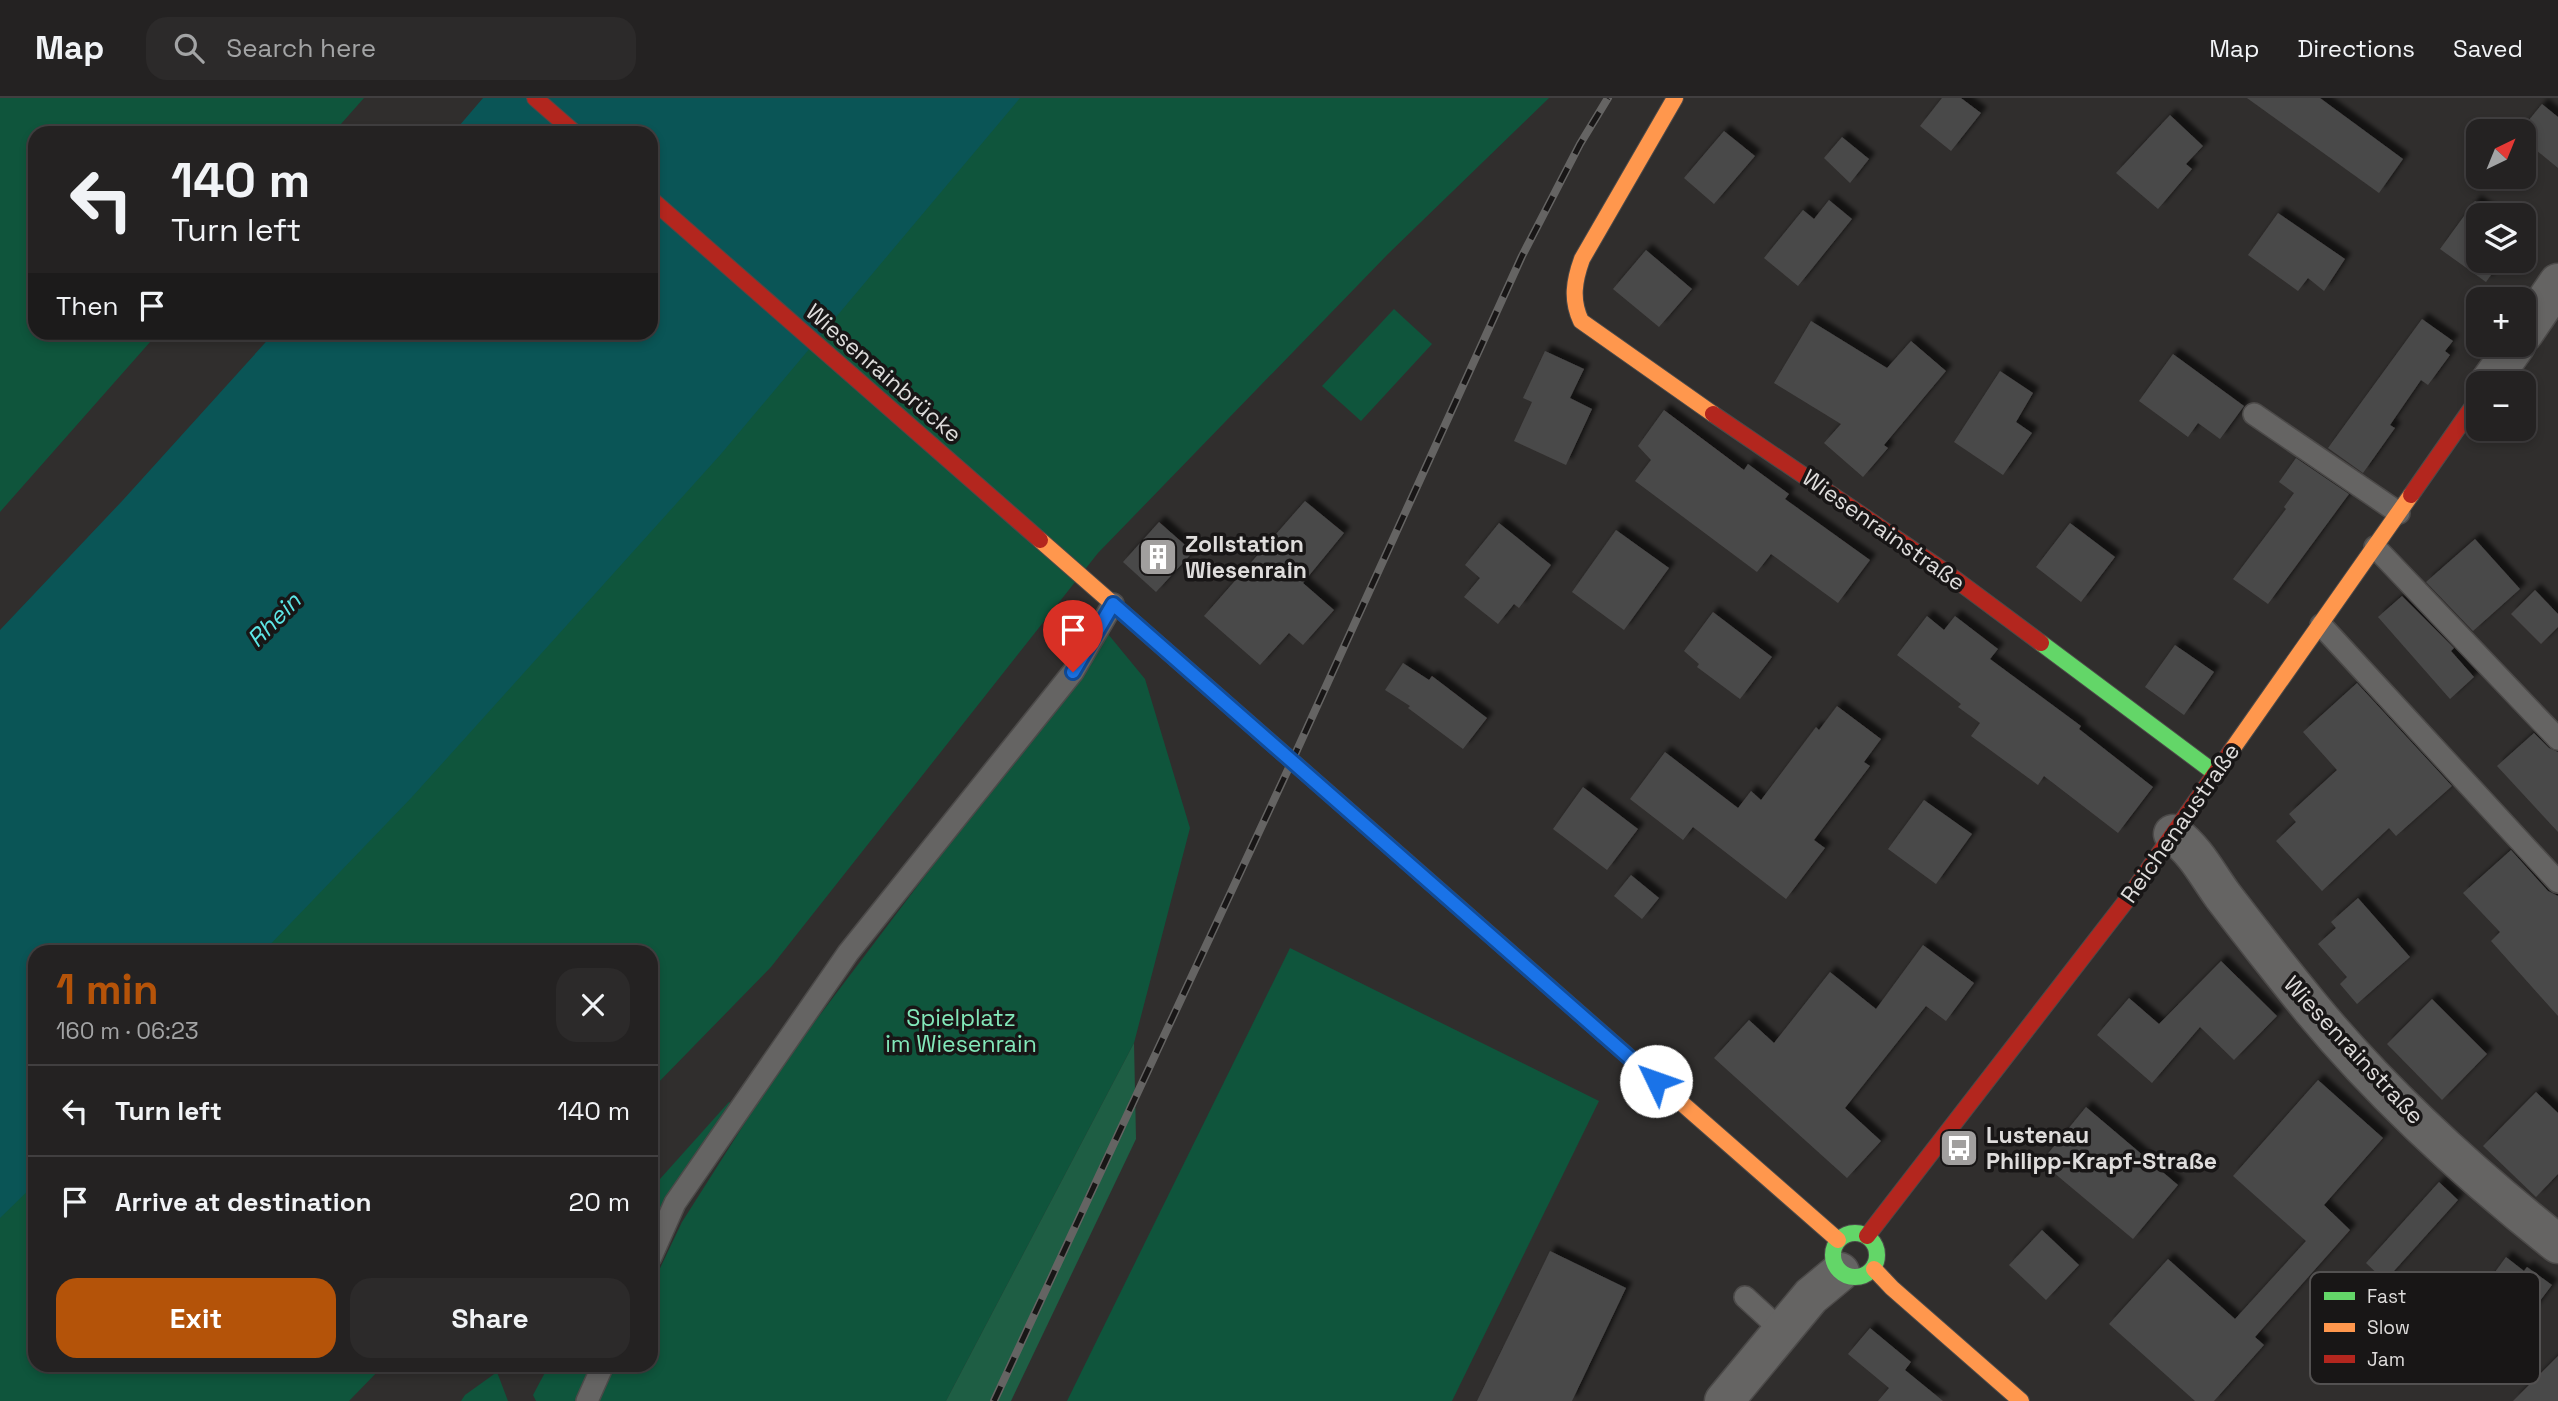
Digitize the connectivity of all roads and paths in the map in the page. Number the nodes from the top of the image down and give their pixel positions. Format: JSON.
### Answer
{"nodes":[{"id":1,"x":535,"y":98,"type":"edge"},
{"id":2,"x":1675,"y":98,"type":"edge"},
{"id":3,"x":567,"y":126,"type":"edge"},
{"id":4,"x":658,"y":205,"type":"edge"},
{"id":5,"x":2558,"y":283,"type":"edge"},
{"id":6,"x":2536,"y":315,"type":"edge"},
{"id":7,"x":2254,"y":414,"type":"dead end"},
{"id":8,"x":2466,"y":416,"type":"edge"},
{"id":9,"x":2399,"y":513,"type":"junction"},
{"id":10,"x":2375,"y":547,"type":"junction"},
{"id":11,"x":1113,"y":604,"type":"junction"},
{"id":12,"x":2321,"y":625,"type":"junction"},
{"id":13,"x":1060,"y":663,"type":"dead end"},
{"id":14,"x":2558,"y":739,"type":"edge"},
{"id":15,"x":2216,"y":773,"type":"junction"},
{"id":16,"x":2174,"y":834,"type":"junction"},
{"id":17,"x":2558,"y":882,"type":"edge"},
{"id":18,"x":1867,"y":1236,"type":"junction"},
{"id":19,"x":658,"y":1241,"type":"edge"},
{"id":20,"x":2558,"y":1244,"type":"edge"},
{"id":21,"x":1851,"y":1260,"type":"junction"},
{"id":22,"x":1745,"y":1297,"type":"dead end"},
{"id":23,"x":1781,"y":1330,"type":"junction"},
{"id":24,"x":600,"y":1372,"type":"edge"},
{"id":25,"x":587,"y":1401,"type":"edge"},
{"id":26,"x":1724,"y":1401,"type":"edge"},
{"id":27,"x":2021,"y":1401,"type":"edge"}],
"edges":[{"from":1,"to":3,"type":"street"},
{"from":2,"to":15,"type":"street","name":"Wiesenrainstraße"},
{"from":4,"to":11,"type":"street","name":"Wiesenrainbrücke"},
{"from":5,"to":6,"type":"street"},
{"from":7,"to":9,"type":"lane"},
{"from":8,"to":9,"type":"street","name":"Reichenaustraße"},
{"from":9,"to":10,"type":"street","name":"Reichenaustraße"},
{"from":10,"to":12,"type":"street","name":"Reichenaustraße"},
{"from":10,"to":14,"type":"lane"},
{"from":11,"to":13,"type":"lane"},
{"from":11,"to":19,"type":"lane"},
{"from":11,"to":21,"type":"street","name":"Wiesenrainbrücke"},
{"from":12,"to":15,"type":"street","name":"Reichenaustraße"},
{"from":12,"to":17,"type":"lane"},
{"from":15,"to":16,"type":"street","name":"Reichenaustraße"},
{"from":16,"to":18,"type":"street","name":"Reichenaustraße"},
{"from":16,"to":20,"type":"street","name":"Wiesenrainstraße"},
{"from":18,"to":21,"type":"street"},
{"from":18,"to":21,"type":"street"},
{"from":21,"to":23,"type":"street"},
{"from":21,"to":27,"type":"street","name":"Wiesenrainbrücke"},
{"from":22,"to":23,"type":"lane"},
{"from":23,"to":26,"type":"street"},
{"from":24,"to":25,"type":"lane"}]}
